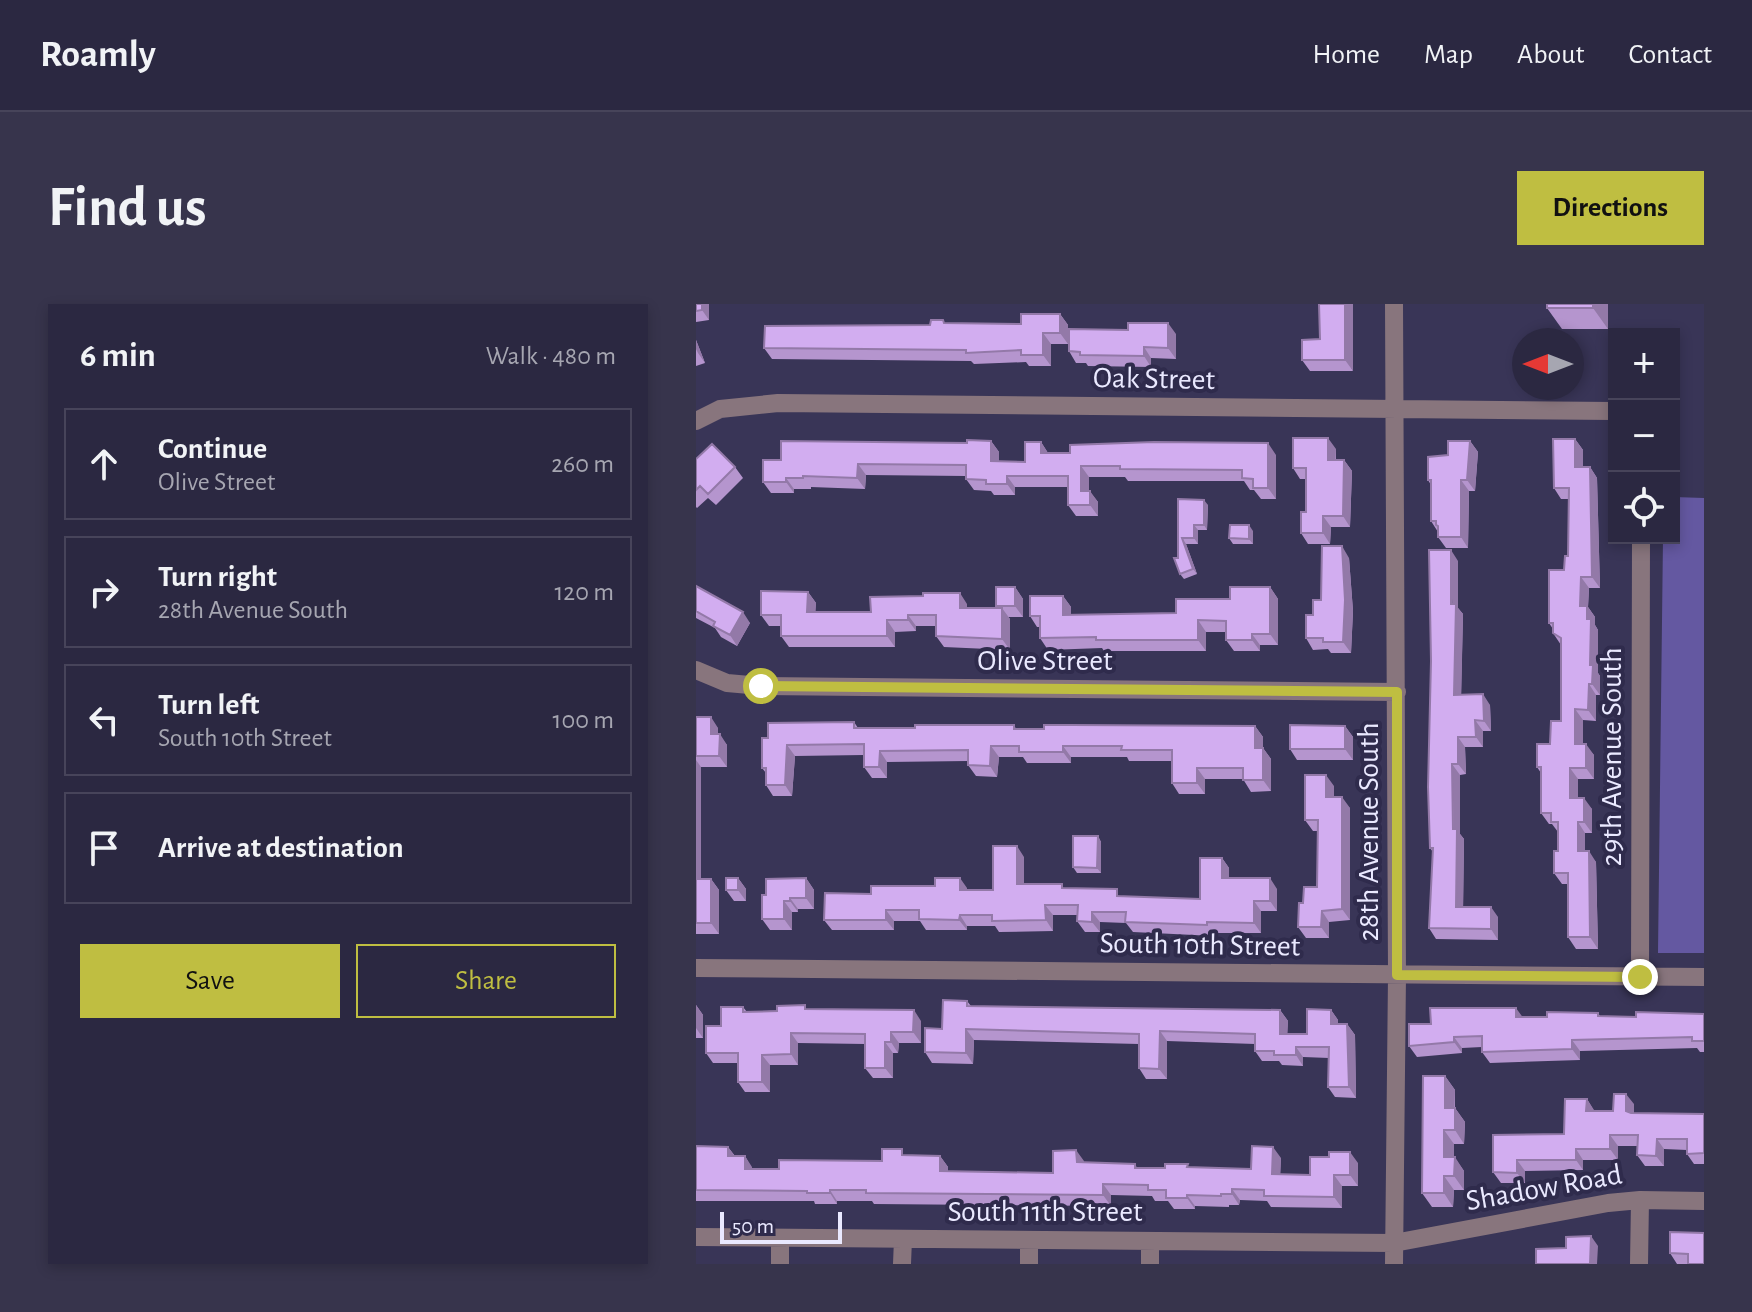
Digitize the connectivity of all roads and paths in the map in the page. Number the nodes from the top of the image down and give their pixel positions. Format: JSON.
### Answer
{"nodes":[{"id":1,"x":1394,"y":304,"type":"edge"},
{"id":2,"x":1394,"y":410,"type":"junction"},
{"id":3,"x":1608,"y":411,"type":"edge"},
{"id":4,"x":696,"y":421,"type":"edge"},
{"id":5,"x":1641,"y":544,"type":"edge"},
{"id":6,"x":696,"y":670,"type":"edge"},
{"id":7,"x":1397,"y":692,"type":"junction"},
{"id":8,"x":696,"y":968,"type":"edge"},
{"id":9,"x":1397,"y":975,"type":"junction"},
{"id":10,"x":1640,"y":977,"type":"junction"},
{"id":11,"x":1704,"y":977,"type":"edge"},
{"id":12,"x":1640,"y":1200,"type":"junction"},
{"id":13,"x":1704,"y":1201,"type":"edge"},
{"id":14,"x":696,"y":1237,"type":"edge"},
{"id":15,"x":780,"y":1238,"type":"junction"},
{"id":16,"x":903,"y":1239,"type":"junction"},
{"id":17,"x":1029,"y":1240,"type":"junction"},
{"id":18,"x":1150,"y":1241,"type":"junction"},
{"id":19,"x":1394,"y":1243,"type":"junction"},
{"id":20,"x":780,"y":1264,"type":"edge"},
{"id":21,"x":902,"y":1264,"type":"edge"},
{"id":22,"x":1029,"y":1264,"type":"edge"},
{"id":23,"x":1150,"y":1264,"type":"edge"},
{"id":24,"x":1394,"y":1264,"type":"edge"},
{"id":25,"x":1639,"y":1264,"type":"edge"}],
"edges":[{"from":1,"to":2,"type":"street","name":"28th Avenue South"},
{"from":2,"to":3,"type":"street","name":"Oak Street"},
{"from":2,"to":4,"type":"street","name":"Oak Street"},
{"from":2,"to":7,"type":"street","name":"28th Avenue South"},
{"from":5,"to":10,"type":"street","name":"29th Avenue South"},
{"from":6,"to":7,"type":"street","name":"Olive Street"},
{"from":7,"to":9,"type":"street","name":"28th Avenue South"},
{"from":8,"to":9,"type":"street","name":"South 10th Street"},
{"from":9,"to":10,"type":"street","name":"South 10th Street"},
{"from":9,"to":19,"type":"street","name":"28th Avenue South"},
{"from":10,"to":11,"type":"street","name":"South 10th Street"},
{"from":12,"to":13,"type":"street","name":"Shadow Road"},
{"from":12,"to":19,"type":"street","name":"Shadow Road"},
{"from":12,"to":25,"type":"street"},
{"from":14,"to":15,"type":"street","name":"South 11th Street"},
{"from":15,"to":16,"type":"street","name":"South 11th Street"},
{"from":15,"to":20,"type":"street"},
{"from":16,"to":17,"type":"street","name":"South 11th Street"},
{"from":16,"to":21,"type":"street"},
{"from":17,"to":18,"type":"street","name":"South 11th Street"},
{"from":17,"to":22,"type":"street"},
{"from":18,"to":19,"type":"street","name":"South 11th Street"},
{"from":18,"to":23,"type":"street"},
{"from":19,"to":24,"type":"street","name":"28th Avenue South"}]}
